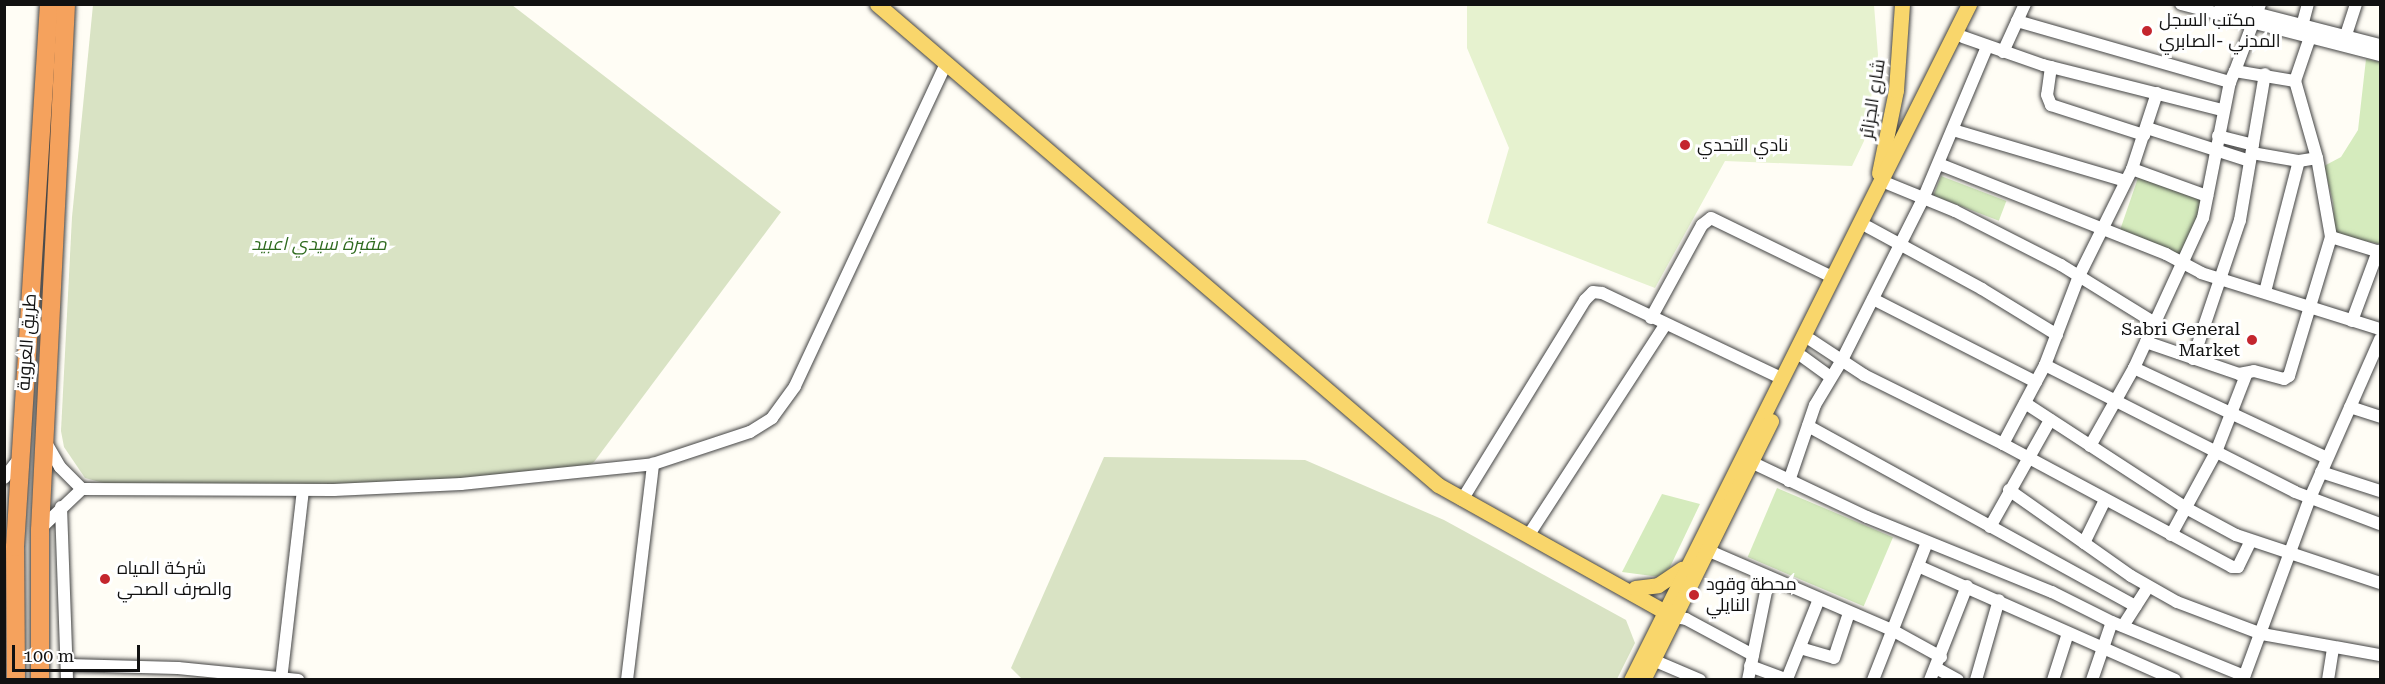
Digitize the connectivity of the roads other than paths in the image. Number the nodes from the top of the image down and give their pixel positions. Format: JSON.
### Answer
{"nodes":[{"id":1,"x":49,"y":4,"type":"edge"},
{"id":2,"x":66,"y":4,"type":"edge"},
{"id":3,"x":877,"y":4,"type":"edge"},
{"id":4,"x":1902,"y":4,"type":"edge"},
{"id":5,"x":1908,"y":4,"type":"edge"},
{"id":6,"x":1969,"y":4,"type":"edge"},
{"id":7,"x":1980,"y":4,"type":"edge"},
{"id":8,"x":2025,"y":4,"type":"edge"},
{"id":9,"x":2181,"y":4,"type":"edge"},
{"id":10,"x":2220,"y":4,"type":"edge"},
{"id":11,"x":2308,"y":4,"type":"edge"},
{"id":12,"x":2356,"y":4,"type":"edge"},
{"id":13,"x":2257,"y":15,"type":"edge"},
{"id":14,"x":2017,"y":21,"type":"junction"},
{"id":15,"x":2302,"y":26,"type":"junction"},
{"id":16,"x":1964,"y":37,"type":"junction"},
{"id":17,"x":2345,"y":38,"type":"junction"},
{"id":18,"x":2309,"y":40,"type":"junction"},
{"id":19,"x":2380,"y":45,"type":"edge"},
{"id":20,"x":1987,"y":47,"type":"junction"},
{"id":21,"x":2003,"y":52,"type":"junction"},
{"id":22,"x":2380,"y":55,"type":"edge"},
{"id":23,"x":946,"y":64,"type":"junction"},
{"id":24,"x":2051,"y":67,"type":"junction"},
{"id":25,"x":2265,"y":74,"type":"junction"},
{"id":26,"x":2233,"y":76,"type":"junction"},
{"id":27,"x":2295,"y":81,"type":"junction"},
{"id":28,"x":2157,"y":93,"type":"junction"},
{"id":29,"x":2222,"y":110,"type":"junction"},
{"id":30,"x":1953,"y":130,"type":"junction"},
{"id":31,"x":2145,"y":132,"type":"junction"},
{"id":32,"x":2218,"y":136,"type":"junction"},
{"id":33,"x":2215,"y":151,"type":"junction"},
{"id":34,"x":2252,"y":153,"type":"junction"},
{"id":35,"x":2317,"y":158,"type":"junction"},
{"id":36,"x":2299,"y":161,"type":"junction"},
{"id":37,"x":1939,"y":165,"type":"junction"},
{"id":38,"x":1889,"y":166,"type":"junction"},
{"id":39,"x":2132,"y":169,"type":"junction"},
{"id":40,"x":2125,"y":181,"type":"junction"},
{"id":41,"x":1882,"y":192,"type":"junction"},
{"id":42,"x":2207,"y":196,"type":"junction"},
{"id":43,"x":1923,"y":199,"type":"junction"},
{"id":44,"x":1868,"y":227,"type":"junction"},
{"id":45,"x":2101,"y":231,"type":"junction"},
{"id":46,"x":2331,"y":237,"type":"junction"},
{"id":47,"x":1900,"y":245,"type":"junction"},
{"id":48,"x":2379,"y":252,"type":"edge"},
{"id":49,"x":2182,"y":263,"type":"junction"},
{"id":50,"x":2079,"y":276,"type":"junction"},
{"id":51,"x":1832,"y":277,"type":"junction"},
{"id":52,"x":2220,"y":280,"type":"junction"},
{"id":53,"x":2265,"y":292,"type":"junction"},
{"id":54,"x":1873,"y":299,"type":"junction"},
{"id":55,"x":2308,"y":308,"type":"junction"},
{"id":56,"x":1651,"y":318,"type":"junction"},
{"id":57,"x":2352,"y":321,"type":"junction"},
{"id":58,"x":2155,"y":323,"type":"junction"},
{"id":59,"x":1665,"y":325,"type":"junction"},
{"id":60,"x":2380,"y":328,"type":"edge"},
{"id":61,"x":2057,"y":335,"type":"junction"},
{"id":62,"x":2380,"y":339,"type":"edge"},
{"id":63,"x":1811,"y":340,"type":"junction"},
{"id":64,"x":2146,"y":342,"type":"junction"},
{"id":65,"x":1803,"y":357,"type":"junction"},
{"id":66,"x":2193,"y":359,"type":"junction"},
{"id":67,"x":1842,"y":360,"type":"junction"},
{"id":68,"x":2045,"y":365,"type":"junction"},
{"id":69,"x":2134,"y":368,"type":"junction"},
{"id":70,"x":2374,"y":368,"type":"edge"},
{"id":71,"x":2246,"y":375,"type":"junction"},
{"id":72,"x":1831,"y":376,"type":"junction"},
{"id":73,"x":1781,"y":378,"type":"junction"},
{"id":74,"x":2036,"y":382,"type":"junction"},
{"id":75,"x":2115,"y":401,"type":"junction"},
{"id":76,"x":2025,"y":403,"type":"junction"},
{"id":77,"x":2350,"y":407,"type":"junction"},
{"id":78,"x":2231,"y":413,"type":"junction"},
{"id":79,"x":2380,"y":417,"type":"edge"},
{"id":80,"x":2050,"y":420,"type":"junction"},
{"id":81,"x":1808,"y":426,"type":"junction"},
{"id":82,"x":44,"y":439,"type":"junction"},
{"id":83,"x":2003,"y":444,"type":"junction"},
{"id":84,"x":2090,"y":446,"type":"junction"},
{"id":85,"x":2216,"y":452,"type":"junction"},
{"id":86,"x":2029,"y":457,"type":"junction"},
{"id":87,"x":20,"y":458,"type":"junction"},
{"id":88,"x":2327,"y":458,"type":"junction"},
{"id":89,"x":1750,"y":462,"type":"junction"},
{"id":90,"x":653,"y":464,"type":"junction"},
{"id":91,"x":2321,"y":472,"type":"junction"},
{"id":92,"x":4,"y":478,"type":"edge"},
{"id":93,"x":1789,"y":481,"type":"junction"},
{"id":94,"x":82,"y":489,"type":"junction"},
{"id":95,"x":303,"y":490,"type":"junction"},
{"id":96,"x":2009,"y":490,"type":"junction"},
{"id":97,"x":2380,"y":490,"type":"edge"},
{"id":98,"x":2310,"y":498,"type":"junction"},
{"id":99,"x":1462,"y":500,"type":"junction"},
{"id":100,"x":2105,"y":500,"type":"junction"},
{"id":101,"x":61,"y":507,"type":"junction"},
{"id":102,"x":2186,"y":508,"type":"junction"},
{"id":103,"x":2380,"y":524,"type":"edge"},
{"id":104,"x":1990,"y":527,"type":"junction"},
{"id":105,"x":4,"y":528,"type":"edge"},
{"id":106,"x":40,"y":530,"type":"junction"},
{"id":107,"x":2171,"y":535,"type":"junction"},
{"id":108,"x":1528,"y":536,"type":"junction"},
{"id":109,"x":1927,"y":542,"type":"junction"},
{"id":110,"x":2250,"y":542,"type":"junction"},
{"id":111,"x":2084,"y":543,"type":"junction"},
{"id":112,"x":15,"y":547,"type":"junction"},
{"id":113,"x":1707,"y":550,"type":"junction"},
{"id":114,"x":2290,"y":553,"type":"junction"},
{"id":115,"x":1686,"y":565,"type":"junction"},
{"id":116,"x":1918,"y":566,"type":"junction"},
{"id":117,"x":1769,"y":577,"type":"junction"},
{"id":118,"x":2380,"y":583,"type":"edge"},
{"id":119,"x":1967,"y":586,"type":"junction"},
{"id":120,"x":2148,"y":587,"type":"junction"},
{"id":121,"x":1633,"y":591,"type":"junction"},
{"id":122,"x":1819,"y":599,"type":"junction"},
{"id":123,"x":1999,"y":600,"type":"junction"},
{"id":124,"x":2136,"y":606,"type":"junction"},
{"id":125,"x":1674,"y":612,"type":"junction"},
{"id":126,"x":1849,"y":613,"type":"junction"},
{"id":127,"x":2118,"y":624,"type":"junction"},
{"id":128,"x":1892,"y":630,"type":"junction"},
{"id":129,"x":2068,"y":633,"type":"junction"},
{"id":130,"x":2262,"y":634,"type":"junction"},
{"id":131,"x":1650,"y":642,"type":"junction"},
{"id":132,"x":2101,"y":647,"type":"junction"},
{"id":133,"x":2333,"y":647,"type":"junction"},
{"id":134,"x":1800,"y":648,"type":"junction"},
{"id":135,"x":2380,"y":654,"type":"edge"},
{"id":136,"x":1653,"y":660,"type":"junction"},
{"id":137,"x":1752,"y":661,"type":"junction"},
{"id":138,"x":1939,"y":662,"type":"junction"},
{"id":139,"x":67,"y":665,"type":"junction"},
{"id":140,"x":2244,"y":678,"type":"edge"},
{"id":141,"x":281,"y":679,"type":"edge"},
{"id":142,"x":1788,"y":679,"type":"edge"},
{"id":143,"x":16,"y":680,"type":"edge"},
{"id":144,"x":40,"y":680,"type":"edge"},
{"id":145,"x":67,"y":680,"type":"edge"},
{"id":146,"x":298,"y":680,"type":"edge"},
{"id":147,"x":627,"y":680,"type":"edge"},
{"id":148,"x":1631,"y":680,"type":"edge"},
{"id":149,"x":1643,"y":680,"type":"edge"},
{"id":150,"x":1700,"y":680,"type":"edge"},
{"id":151,"x":1748,"y":680,"type":"edge"},
{"id":152,"x":1873,"y":680,"type":"edge"},
{"id":153,"x":1930,"y":680,"type":"edge"},
{"id":154,"x":1958,"y":680,"type":"edge"},
{"id":155,"x":1976,"y":680,"type":"edge"},
{"id":156,"x":2053,"y":680,"type":"edge"},
{"id":157,"x":2091,"y":680,"type":"edge"},
{"id":158,"x":2175,"y":680,"type":"edge"},
{"id":159,"x":2328,"y":680,"type":"edge"}],
"edges":[{"from":1,"to":87,"type":"highway","name":"طريق العروبة"},
{"from":2,"to":82,"type":"highway","name":"طريق العروبة"},
{"from":3,"to":23,"type":"main road"},
{"from":4,"to":41,"type":"main road","name":"شارع الجزائر"},
{"from":5,"to":38,"type":"main road","name":"شارع الجزائر"},
{"from":6,"to":38,"type":"main road"},
{"from":7,"to":16,"type":"main road"},
{"from":8,"to":14,"type":"street"},
{"from":9,"to":13,"type":"street"},
{"from":10,"to":13,"type":"street"},
{"from":11,"to":15,"type":"street"},
{"from":12,"to":17,"type":"street"},
{"from":13,"to":15,"type":"street"},
{"from":13,"to":18,"type":"street"},
{"from":13,"to":26,"type":"street"},
{"from":14,"to":21,"type":"street"},
{"from":14,"to":26,"type":"street"},
{"from":15,"to":17,"type":"street"},
{"from":16,"to":20,"type":"street"},
{"from":16,"to":41,"type":"main road"},
{"from":17,"to":19,"type":"street"},
{"from":18,"to":22,"type":"street"},
{"from":18,"to":27,"type":"street"},
{"from":20,"to":21,"type":"street"},
{"from":20,"to":30,"type":"street"},
{"from":21,"to":24,"type":"street"},
{"from":23,"to":90,"type":"street"},
{"from":23,"to":99,"type":"main road"},
{"from":24,"to":28,"type":"street"},
{"from":24,"to":31,"type":"street"},
{"from":25,"to":26,"type":"street"},
{"from":25,"to":27,"type":"street"},
{"from":25,"to":34,"type":"street"},
{"from":26,"to":29,"type":"street"},
{"from":27,"to":35,"type":"street"},
{"from":28,"to":29,"type":"street"},
{"from":28,"to":31,"type":"street"},
{"from":29,"to":32,"type":"street"},
{"from":30,"to":37,"type":"street"},
{"from":30,"to":40,"type":"street"},
{"from":31,"to":33,"type":"street"},
{"from":31,"to":39,"type":"street"},
{"from":32,"to":33,"type":"street"},
{"from":32,"to":34,"type":"street"},
{"from":33,"to":34,"type":"street"},
{"from":33,"to":42,"type":"street"},
{"from":34,"to":36,"type":"street"},
{"from":34,"to":52,"type":"street"},
{"from":35,"to":36,"type":"street"},
{"from":35,"to":46,"type":"street"},
{"from":36,"to":53,"type":"street"},
{"from":37,"to":43,"type":"street"},
{"from":37,"to":45,"type":"street"},
{"from":38,"to":41,"type":"main road"},
{"from":39,"to":40,"type":"street"},
{"from":39,"to":42,"type":"street"},
{"from":40,"to":45,"type":"street"},
{"from":41,"to":43,"type":"street"},
{"from":41,"to":44,"type":"main road"},
{"from":41,"to":51,"type":"main road"},
{"from":42,"to":49,"type":"street"},
{"from":43,"to":47,"type":"street"},
{"from":43,"to":50,"type":"street"},
{"from":44,"to":47,"type":"street"},
{"from":44,"to":63,"type":"main road"},
{"from":45,"to":49,"type":"street"},
{"from":45,"to":50,"type":"street"},
{"from":46,"to":48,"type":"street"},
{"from":46,"to":55,"type":"street"},
{"from":47,"to":54,"type":"street"},
{"from":47,"to":61,"type":"street"},
{"from":48,"to":57,"type":"street"},
{"from":49,"to":52,"type":"street"},
{"from":49,"to":58,"type":"street"},
{"from":50,"to":58,"type":"street"},
{"from":50,"to":61,"type":"street"},
{"from":51,"to":56,"type":"street"},
{"from":51,"to":73,"type":"main road"},
{"from":52,"to":53,"type":"street"},
{"from":52,"to":66,"type":"street"},
{"from":53,"to":55,"type":"street"},
{"from":54,"to":67,"type":"street"},
{"from":54,"to":74,"type":"street"},
{"from":55,"to":57,"type":"street"},
{"from":55,"to":71,"type":"street"},
{"from":56,"to":59,"type":"street"},
{"from":56,"to":99,"type":"street"},
{"from":57,"to":60,"type":"street"},
{"from":58,"to":64,"type":"street"},
{"from":59,"to":73,"type":"street"},
{"from":59,"to":108,"type":"street"},
{"from":61,"to":68,"type":"street"},
{"from":62,"to":70,"type":"street"},
{"from":63,"to":65,"type":"main road"},
{"from":63,"to":67,"type":"street"},
{"from":64,"to":66,"type":"street"},
{"from":64,"to":69,"type":"street"},
{"from":65,"to":72,"type":"street"},
{"from":65,"to":89,"type":"main road"},
{"from":66,"to":71,"type":"street"},
{"from":67,"to":72,"type":"street"},
{"from":67,"to":83,"type":"street"},
{"from":68,"to":74,"type":"street"},
{"from":68,"to":75,"type":"street"},
{"from":69,"to":75,"type":"street"},
{"from":69,"to":78,"type":"street"},
{"from":70,"to":77,"type":"street"},
{"from":71,"to":78,"type":"street"},
{"from":72,"to":81,"type":"street"},
{"from":73,"to":115,"type":"main road"},
{"from":74,"to":76,"type":"street"},
{"from":75,"to":84,"type":"street"},
{"from":75,"to":85,"type":"street"},
{"from":76,"to":80,"type":"street"},
{"from":76,"to":83,"type":"street"},
{"from":77,"to":79,"type":"street"},
{"from":77,"to":88,"type":"street"},
{"from":78,"to":85,"type":"street"},
{"from":78,"to":88,"type":"street"},
{"from":80,"to":84,"type":"street"},
{"from":80,"to":86,"type":"street"},
{"from":81,"to":93,"type":"street"},
{"from":81,"to":104,"type":"street"},
{"from":82,"to":94,"type":"street"},
{"from":82,"to":106,"type":"highway","name":"طريق العروبة"},
{"from":83,"to":86,"type":"street"},
{"from":84,"to":102,"type":"street"},
{"from":85,"to":98,"type":"street"},
{"from":85,"to":102,"type":"street"},
{"from":86,"to":96,"type":"street"},
{"from":86,"to":100,"type":"street"},
{"from":87,"to":92,"type":"street"},
{"from":87,"to":112,"type":"highway","name":"طريق العروبة"},
{"from":88,"to":91,"type":"street"},
{"from":89,"to":93,"type":"street"},
{"from":89,"to":113,"type":"main road"},
{"from":90,"to":95,"type":"street"},
{"from":90,"to":147,"type":"street"},
{"from":91,"to":97,"type":"street"},
{"from":91,"to":98,"type":"street"},
{"from":93,"to":109,"type":"street"},
{"from":94,"to":95,"type":"street"},
{"from":94,"to":101,"type":"street"},
{"from":95,"to":141,"type":"street"},
{"from":96,"to":104,"type":"street"},
{"from":96,"to":111,"type":"street"},
{"from":98,"to":103,"type":"street"},
{"from":98,"to":114,"type":"street"},
{"from":99,"to":108,"type":"main road"},
{"from":100,"to":107,"type":"street"},
{"from":100,"to":111,"type":"street"},
{"from":101,"to":106,"type":"street"},
{"from":101,"to":139,"type":"street"},
{"from":102,"to":107,"type":"street"},
{"from":102,"to":110,"type":"street"},
{"from":104,"to":124,"type":"street"},
{"from":105,"to":112,"type":"street"},
{"from":106,"to":144,"type":"highway","name":"طريق العروبة"},
{"from":107,"to":110,"type":"street"},
{"from":108,"to":121,"type":"main road"},
{"from":109,"to":116,"type":"street"},
{"from":109,"to":127,"type":"street"},
{"from":110,"to":114,"type":"street"},
{"from":111,"to":120,"type":"street"},
{"from":112,"to":143,"type":"highway","name":"طريق العروبة"},
{"from":113,"to":117,"type":"street"},
{"from":113,"to":125,"type":"main road"},
{"from":114,"to":118,"type":"street"},
{"from":114,"to":130,"type":"street"},
{"from":115,"to":121,"type":"main road"},
{"from":115,"to":125,"type":"main road"},
{"from":116,"to":119,"type":"street"},
{"from":116,"to":128,"type":"street"},
{"from":117,"to":122,"type":"street"},
{"from":117,"to":137,"type":"street"},
{"from":119,"to":123,"type":"street"},
{"from":119,"to":138,"type":"street"},
{"from":120,"to":124,"type":"street"},
{"from":120,"to":130,"type":"street"},
{"from":121,"to":125,"type":"main road"},
{"from":121,"to":131,"type":"main road"},
{"from":122,"to":126,"type":"street"},
{"from":122,"to":134,"type":"street"},
{"from":123,"to":129,"type":"street"},
{"from":123,"to":155,"type":"street"},
{"from":124,"to":127,"type":"street"},
{"from":125,"to":131,"type":"main road"},
{"from":125,"to":136,"type":"main road"},
{"from":125,"to":137,"type":"street"},
{"from":126,"to":128,"type":"street"},
{"from":126,"to":134,"type":"street"},
{"from":127,"to":132,"type":"street"},
{"from":127,"to":140,"type":"street"},
{"from":128,"to":138,"type":"street"},
{"from":128,"to":152,"type":"street"},
{"from":129,"to":132,"type":"street"},
{"from":129,"to":156,"type":"street"},
{"from":130,"to":133,"type":"street"},
{"from":130,"to":140,"type":"street"},
{"from":131,"to":148,"type":"main road"},
{"from":132,"to":157,"type":"street"},
{"from":132,"to":158,"type":"street"},
{"from":133,"to":135,"type":"street"},
{"from":133,"to":159,"type":"street"},
{"from":134,"to":142,"type":"street"},
{"from":136,"to":149,"type":"main road"},
{"from":136,"to":150,"type":"street"},
{"from":137,"to":142,"type":"street"},
{"from":137,"to":151,"type":"street"},
{"from":138,"to":153,"type":"street"},
{"from":138,"to":154,"type":"street"},
{"from":139,"to":141,"type":"street"},
{"from":139,"to":145,"type":"street"},
{"from":141,"to":146,"type":"street"}]}
